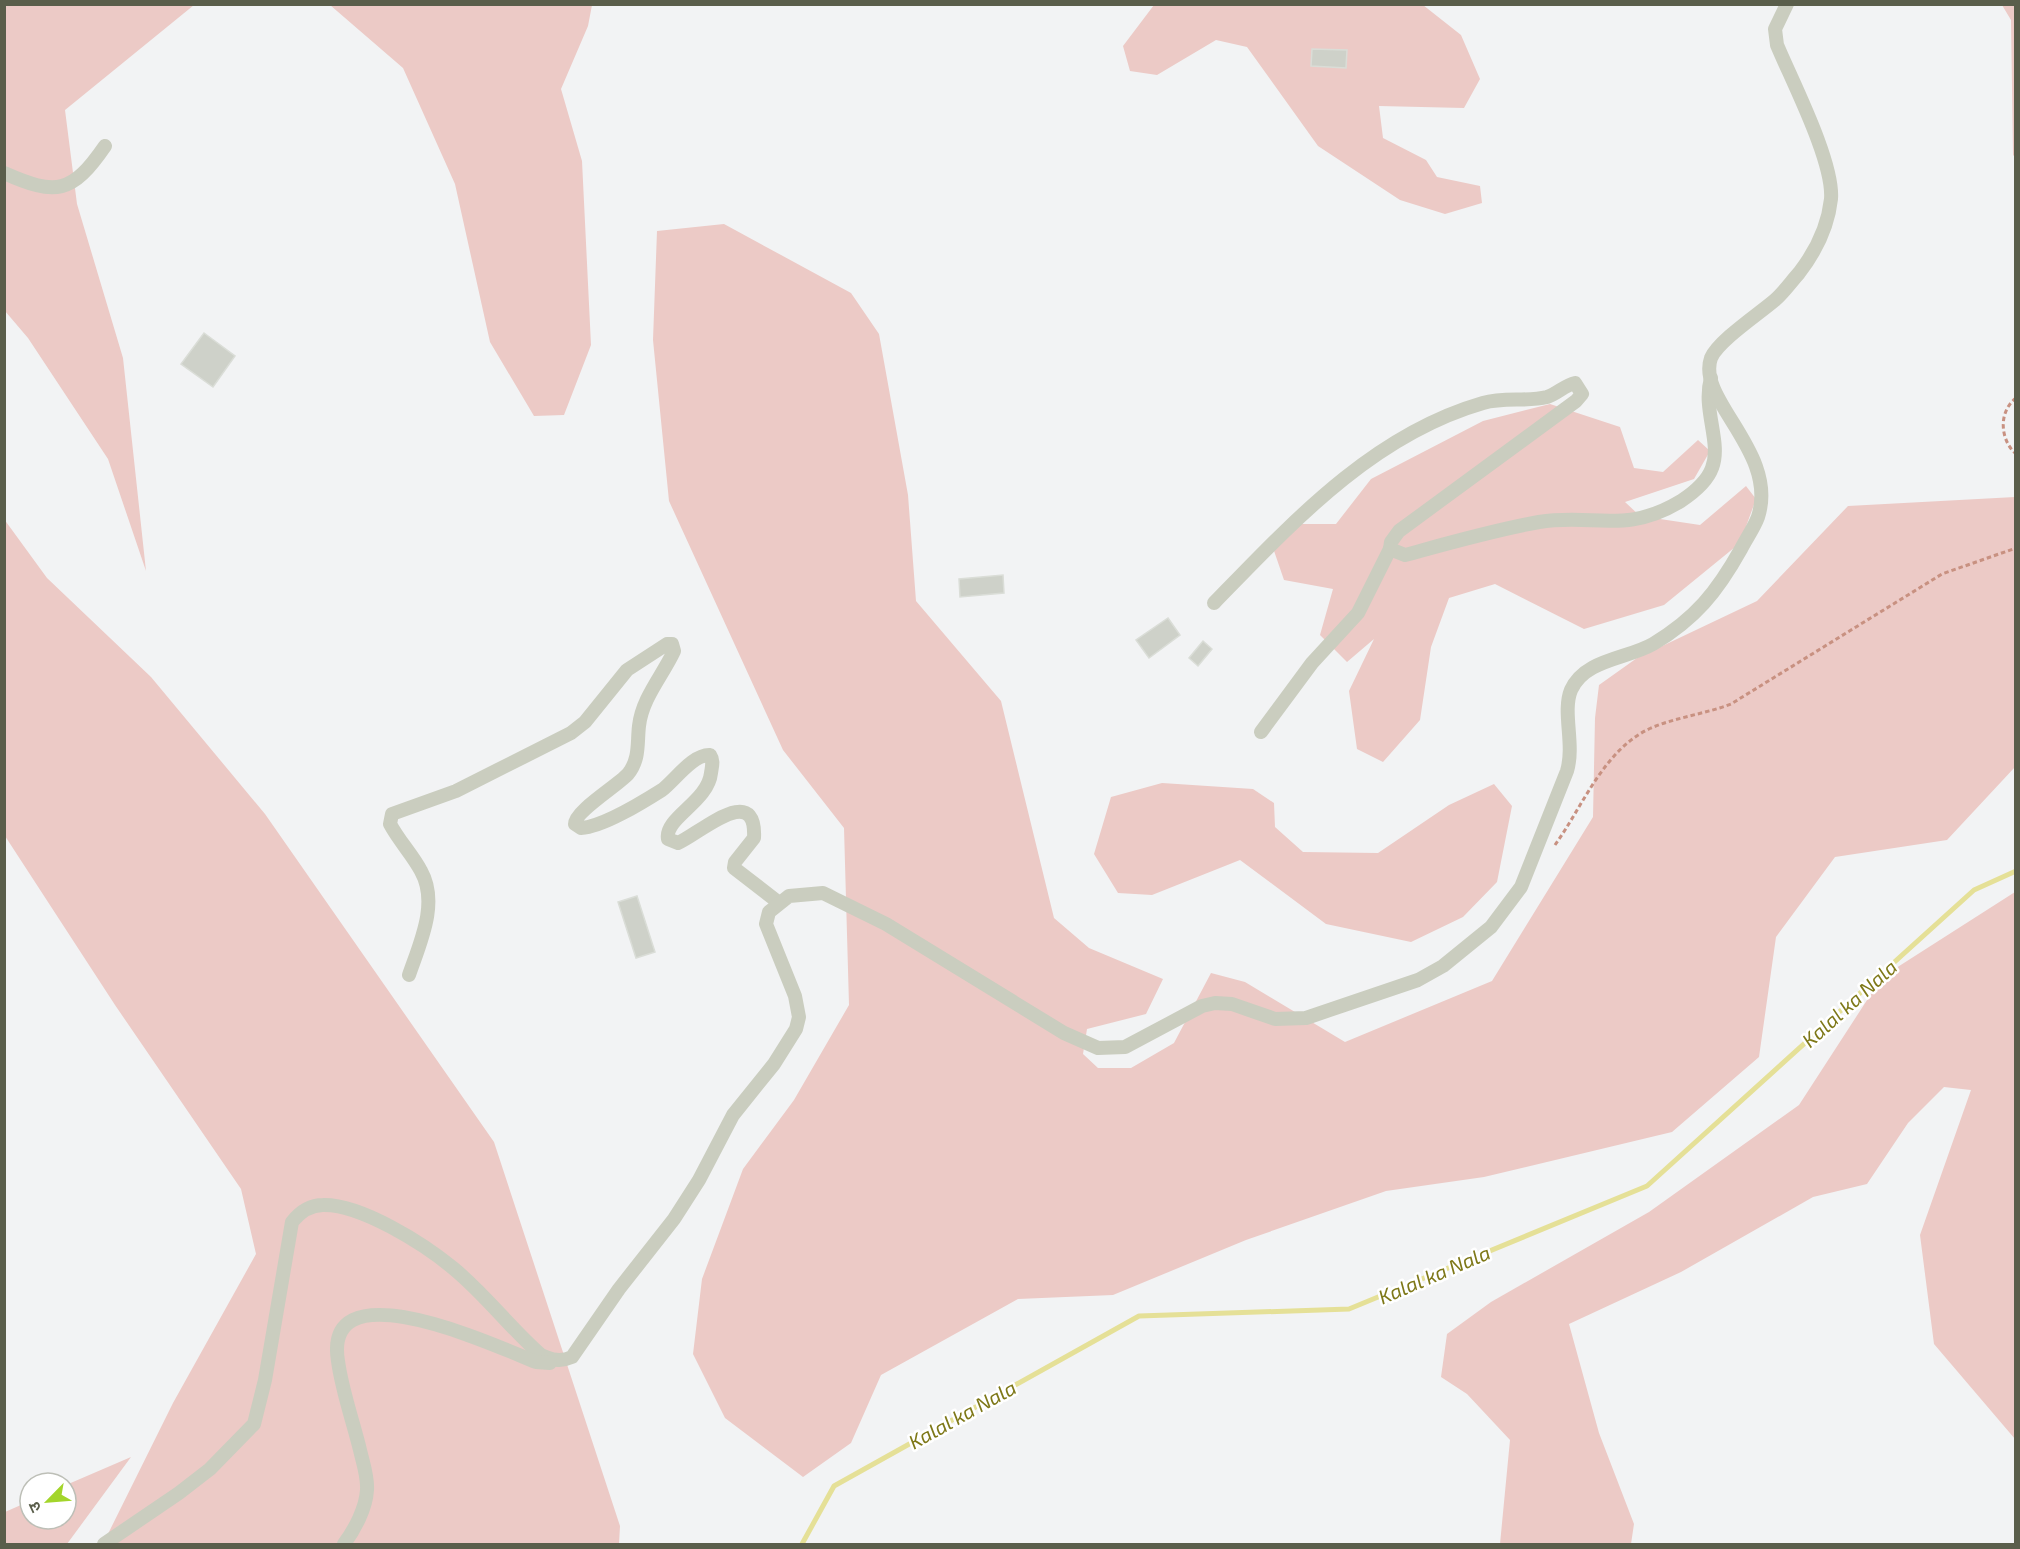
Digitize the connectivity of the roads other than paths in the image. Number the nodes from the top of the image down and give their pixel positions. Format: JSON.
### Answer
{"nodes":[{"id":1,"x":1787,"y":4,"type":"edge"},
{"id":2,"x":105,"y":146,"type":"dead end"},
{"id":3,"x":4,"y":172,"type":"edge"},
{"id":4,"x":1711,"y":378,"type":"junction"},
{"id":5,"x":1390,"y":549,"type":"junction"},
{"id":6,"x":1214,"y":603,"type":"dead end"},
{"id":7,"x":1261,"y":732,"type":"dead end"},
{"id":8,"x":778,"y":902,"type":"junction"},
{"id":9,"x":409,"y":975,"type":"dead end"},
{"id":10,"x":564,"y":1360,"type":"junction"},
{"id":11,"x":104,"y":1545,"type":"edge"},
{"id":12,"x":344,"y":1545,"type":"edge"}],
"edges":[{"from":1,"to":4,"type":"street"},
{"from":2,"to":3,"type":"street"},
{"from":4,"to":5,"type":"street"},
{"from":4,"to":8,"type":"street"},
{"from":5,"to":6,"type":"street"},
{"from":5,"to":7,"type":"street"},
{"from":8,"to":9,"type":"street"},
{"from":8,"to":10,"type":"street"},
{"from":10,"to":11,"type":"street"},
{"from":10,"to":12,"type":"street"}]}
